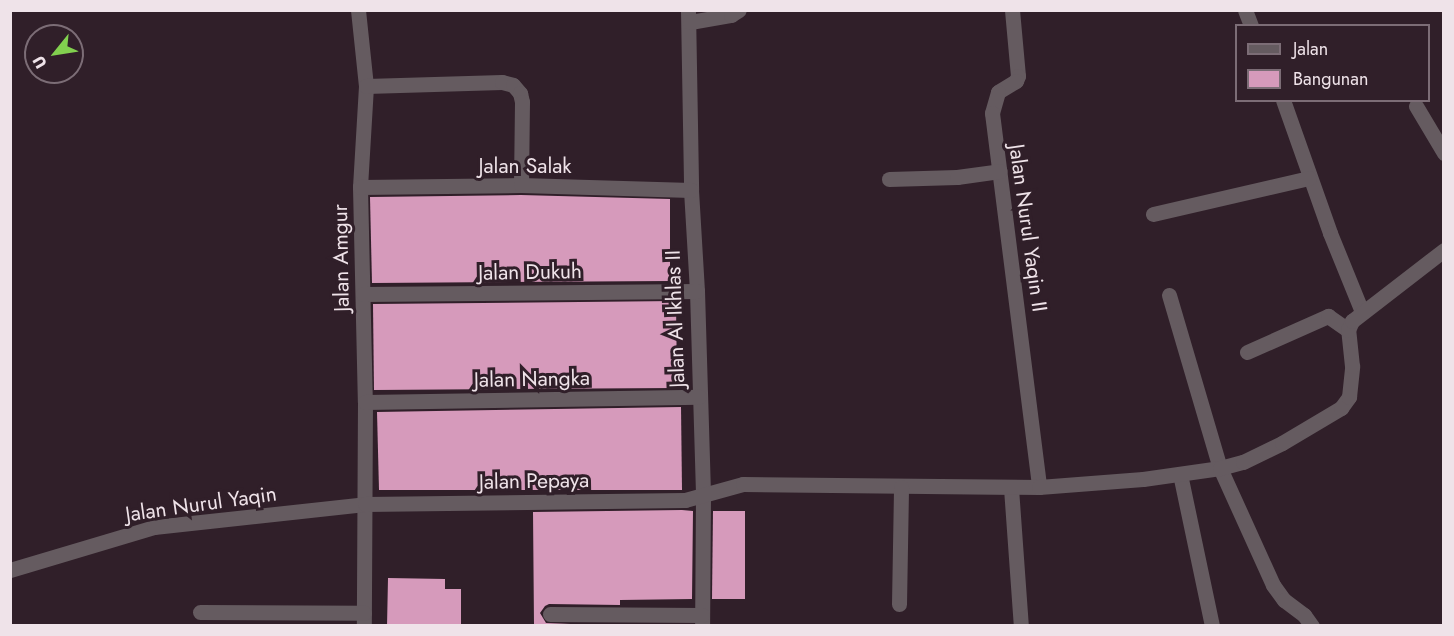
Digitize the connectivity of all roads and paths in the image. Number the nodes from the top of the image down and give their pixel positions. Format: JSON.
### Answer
{"nodes":[{"id":1,"x":358,"y":10,"type":"edge"},
{"id":2,"x":739,"y":10,"type":"edge"},
{"id":3,"x":1012,"y":10,"type":"edge"},
{"id":4,"x":689,"y":16,"type":"edge"},
{"id":5,"x":366,"y":86,"type":"junction"},
{"id":6,"x":1284,"y":102,"type":"edge"},
{"id":7,"x":1416,"y":106,"type":"dead end"},
{"id":8,"x":1443,"y":153,"type":"edge"},
{"id":9,"x":1000,"y":171,"type":"junction"},
{"id":10,"x":1309,"y":178,"type":"junction"},
{"id":11,"x":889,"y":179,"type":"dead end"},
{"id":12,"x":521,"y":185,"type":"junction"},
{"id":13,"x":360,"y":187,"type":"junction"},
{"id":14,"x":690,"y":190,"type":"junction"},
{"id":15,"x":1154,"y":214,"type":"dead end"},
{"id":16,"x":1443,"y":250,"type":"edge"},
{"id":17,"x":697,"y":291,"type":"junction"},
{"id":18,"x":363,"y":294,"type":"junction"},
{"id":19,"x":1169,"y":295,"type":"dead end"},
{"id":20,"x":1362,"y":312,"type":"junction"},
{"id":21,"x":1348,"y":330,"type":"junction"},
{"id":22,"x":1247,"y":352,"type":"dead end"},
{"id":23,"x":699,"y":397,"type":"junction"},
{"id":24,"x":365,"y":402,"type":"junction"},
{"id":25,"x":1220,"y":468,"type":"junction"},
{"id":26,"x":1180,"y":474,"type":"junction"},
{"id":27,"x":901,"y":487,"type":"junction"},
{"id":28,"x":1039,"y":487,"type":"junction"},
{"id":29,"x":1011,"y":488,"type":"junction"},
{"id":30,"x":703,"y":496,"type":"junction"},
{"id":31,"x":365,"y":504,"type":"junction"},
{"id":32,"x":10,"y":570,"type":"edge"},
{"id":33,"x":898,"y":604,"type":"dead end"},
{"id":34,"x":200,"y":612,"type":"dead end"},
{"id":35,"x":550,"y":614,"type":"dead end"},
{"id":36,"x":237,"y":619,"type":"edge"},
{"id":37,"x":364,"y":619,"type":"edge"},
{"id":38,"x":702,"y":620,"type":"edge"},
{"id":39,"x":1021,"y":626,"type":"edge"},
{"id":40,"x":1212,"y":626,"type":"edge"},
{"id":41,"x":1312,"y":626,"type":"edge"}],
"edges":[{"from":1,"to":5,"type":"street","name":"Jalan Amgur"},
{"from":2,"to":4,"type":"street"},
{"from":3,"to":9,"type":"street","name":"Jalan Nurul Yaqin II"},
{"from":4,"to":14,"type":"street","name":"Jalan Al Ikhlas II"},
{"from":5,"to":12,"type":"street"},
{"from":5,"to":13,"type":"street","name":"Jalan Amgur"},
{"from":6,"to":10,"type":"street"},
{"from":7,"to":8,"type":"street"},
{"from":9,"to":11,"type":"street"},
{"from":9,"to":28,"type":"street","name":"Jalan Nurul Yaqin II"},
{"from":10,"to":15,"type":"street"},
{"from":10,"to":20,"type":"street"},
{"from":12,"to":13,"type":"street","name":"Jalan Salak"},
{"from":12,"to":14,"type":"street","name":"Jalan Salak"},
{"from":13,"to":18,"type":"street","name":"Jalan Amgur"},
{"from":14,"to":17,"type":"street","name":"Jalan Al Ikhlas II"},
{"from":16,"to":20,"type":"street"},
{"from":17,"to":18,"type":"street","name":"Jalan Dukuh"},
{"from":17,"to":23,"type":"street","name":"Jalan Al Ikhlas II"},
{"from":18,"to":24,"type":"street","name":"Jalan Amgur"},
{"from":19,"to":25,"type":"street"},
{"from":20,"to":21,"type":"street"},
{"from":21,"to":22,"type":"street"},
{"from":21,"to":25,"type":"street","name":"Jalan Pepaya"},
{"from":23,"to":24,"type":"street","name":"Jalan Nangka"},
{"from":23,"to":30,"type":"street","name":"Jalan Al Ikhlas II"},
{"from":24,"to":31,"type":"street","name":"Jalan Amgur"},
{"from":25,"to":26,"type":"street","name":"Jalan Pepaya"},
{"from":25,"to":41,"type":"street"},
{"from":26,"to":28,"type":"street","name":"Jalan Pepaya"},
{"from":26,"to":40,"type":"street"},
{"from":27,"to":29,"type":"street","name":"Jalan Pepaya"},
{"from":27,"to":30,"type":"street","name":"Jalan Pepaya"},
{"from":27,"to":33,"type":"street"},
{"from":28,"to":29,"type":"street","name":"Jalan Pepaya"},
{"from":29,"to":39,"type":"street"},
{"from":30,"to":31,"type":"street","name":"Jalan Pepaya"},
{"from":30,"to":38,"type":"street","name":"Jalan Al Ikhlas II"},
{"from":31,"to":32,"type":"street","name":"Jalan Nurul Yaqin"},
{"from":31,"to":37,"type":"street","name":"Jalan Amgur"},
{"from":34,"to":36,"type":"street"},
{"from":35,"to":38,"type":"street"},
{"from":36,"to":37,"type":"street"}]}
